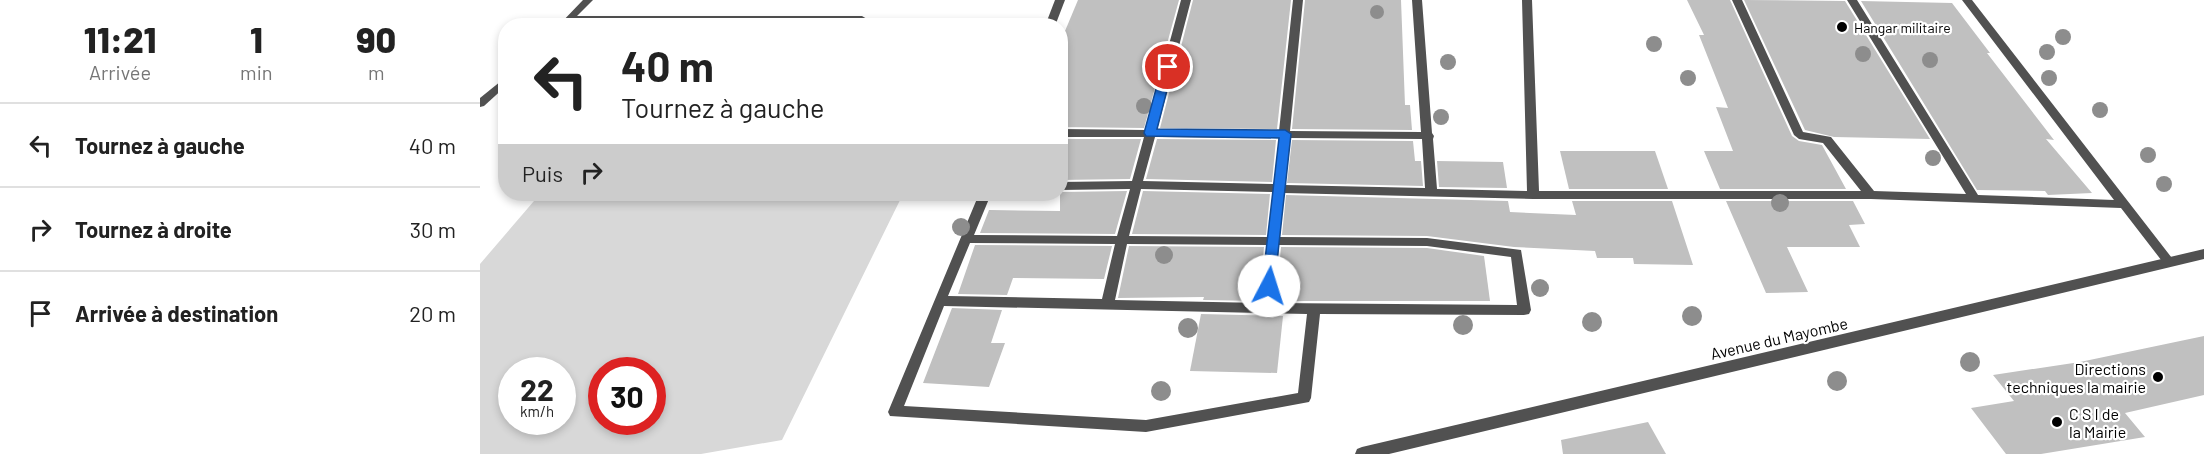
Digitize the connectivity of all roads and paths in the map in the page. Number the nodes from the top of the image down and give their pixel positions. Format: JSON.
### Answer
{"nodes":[{"id":1,"x":588,"y":0,"type":"edge"},
{"id":2,"x":1060,"y":0,"type":"edge"},
{"id":3,"x":1186,"y":0,"type":"edge"},
{"id":4,"x":1298,"y":0,"type":"edge"},
{"id":5,"x":1417,"y":0,"type":"edge"},
{"id":6,"x":1527,"y":0,"type":"edge"},
{"id":7,"x":1737,"y":0,"type":"edge"},
{"id":8,"x":1852,"y":0,"type":"edge"},
{"id":9,"x":1966,"y":0,"type":"edge"},
{"id":10,"x":569,"y":18,"type":"edge"},
{"id":11,"x":1053,"y":18,"type":"edge"},
{"id":12,"x":498,"y":87,"type":"edge"},
{"id":13,"x":480,"y":104,"type":"edge"},
{"id":14,"x":1068,"y":133,"type":"edge"},
{"id":15,"x":1150,"y":133,"type":"junction"},
{"id":16,"x":1285,"y":134,"type":"junction"},
{"id":17,"x":1429,"y":136,"type":"junction"},
{"id":18,"x":1137,"y":185,"type":"junction"},
{"id":19,"x":1068,"y":186,"type":"edge"},
{"id":20,"x":1279,"y":189,"type":"junction"},
{"id":21,"x":1431,"y":191,"type":"junction"},
{"id":22,"x":1533,"y":195,"type":"junction"},
{"id":23,"x":1871,"y":195,"type":"junction"},
{"id":24,"x":1974,"y":198,"type":"junction"},
{"id":25,"x":982,"y":201,"type":"edge"},
{"id":26,"x":2124,"y":204,"type":"junction"},
{"id":27,"x":967,"y":239,"type":"junction"},
{"id":28,"x":1122,"y":240,"type":"junction"},
{"id":29,"x":1273,"y":241,"type":"junction"},
{"id":30,"x":2204,"y":254,"type":"edge"},
{"id":31,"x":2169,"y":262,"type":"junction"},
{"id":32,"x":940,"y":301,"type":"junction"},
{"id":33,"x":1107,"y":305,"type":"junction"},
{"id":34,"x":1267,"y":308,"type":"junction"},
{"id":35,"x":1314,"y":309,"type":"junction"},
{"id":36,"x":1362,"y":454,"type":"edge"}],
"edges":[{"from":1,"to":10,"type":"street"},
{"from":2,"to":11,"type":"street"},
{"from":3,"to":15,"type":"street"},
{"from":4,"to":16,"type":"street"},
{"from":5,"to":17,"type":"street"},
{"from":6,"to":22,"type":"street"},
{"from":7,"to":23,"type":"street"},
{"from":8,"to":24,"type":"street"},
{"from":9,"to":26,"type":"street"},
{"from":12,"to":13,"type":"street"},
{"from":14,"to":15,"type":"street"},
{"from":15,"to":16,"type":"street"},
{"from":15,"to":18,"type":"street"},
{"from":16,"to":17,"type":"street"},
{"from":16,"to":20,"type":"street"},
{"from":17,"to":21,"type":"street"},
{"from":18,"to":19,"type":"street"},
{"from":18,"to":20,"type":"street"},
{"from":18,"to":28,"type":"street"},
{"from":20,"to":21,"type":"street"},
{"from":20,"to":29,"type":"street"},
{"from":21,"to":22,"type":"street"},
{"from":22,"to":23,"type":"street"},
{"from":23,"to":24,"type":"street"},
{"from":24,"to":26,"type":"street"},
{"from":25,"to":27,"type":"street"},
{"from":26,"to":31,"type":"street"},
{"from":27,"to":28,"type":"street"},
{"from":27,"to":32,"type":"street"},
{"from":28,"to":29,"type":"street"},
{"from":28,"to":33,"type":"street"},
{"from":29,"to":34,"type":"street"},
{"from":29,"to":35,"type":"street"},
{"from":30,"to":31,"type":"street","name":"Avenue du Mayombe"},
{"from":31,"to":36,"type":"street","name":"Avenue du Mayombe"},
{"from":32,"to":33,"type":"street"},
{"from":32,"to":35,"type":"street"},
{"from":33,"to":34,"type":"street"},
{"from":34,"to":35,"type":"street"}]}
